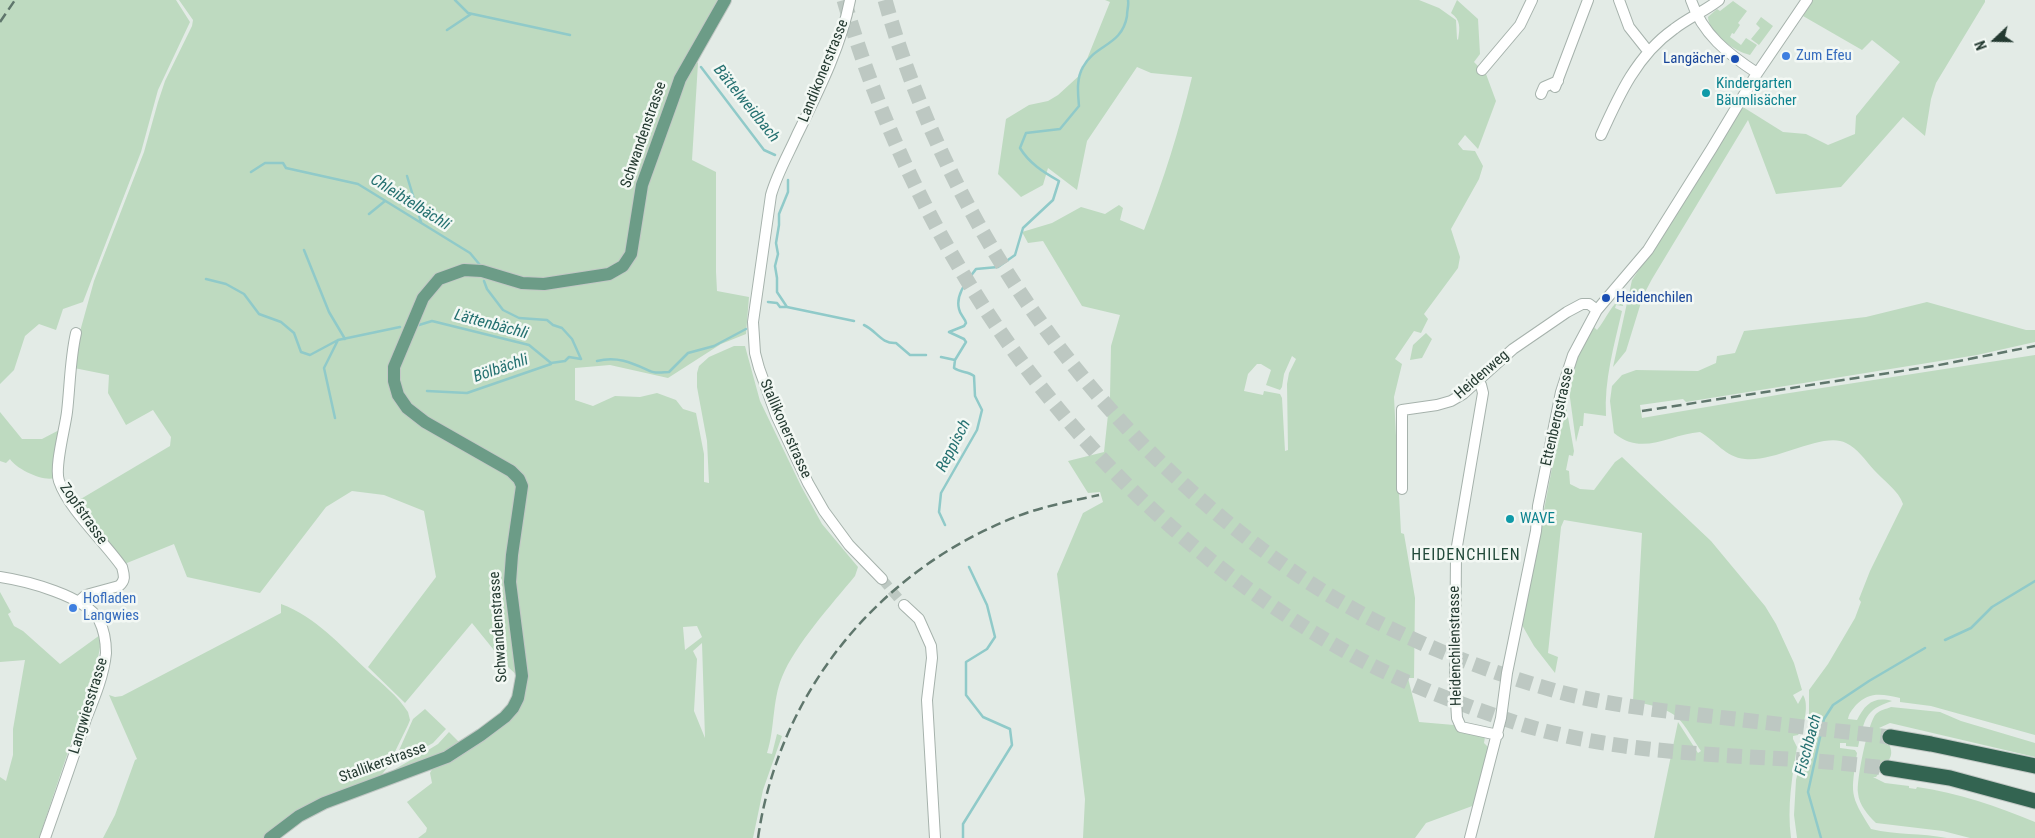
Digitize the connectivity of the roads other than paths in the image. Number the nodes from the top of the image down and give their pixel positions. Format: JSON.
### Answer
{"nodes":[{"id":1,"x":725,"y":0,"type":"edge"},
{"id":2,"x":850,"y":0,"type":"edge"},
{"id":3,"x":1532,"y":0,"type":"edge"},
{"id":4,"x":1588,"y":0,"type":"edge"},
{"id":5,"x":1619,"y":0,"type":"edge"},
{"id":6,"x":1691,"y":0,"type":"edge"},
{"id":7,"x":1719,"y":0,"type":"edge"},
{"id":8,"x":1807,"y":0,"type":"edge"},
{"id":9,"x":1697,"y":16,"type":"junction"},
{"id":10,"x":1648,"y":51,"type":"junction"},
{"id":11,"x":1482,"y":70,"type":"dead end"},
{"id":12,"x":1757,"y":74,"type":"junction"},
{"id":13,"x":1541,"y":94,"type":"dead end"},
{"id":14,"x":1601,"y":135,"type":"dead end"},
{"id":15,"x":771,"y":195,"type":"joint"},
{"id":16,"x":1597,"y":310,"type":"junction"},
{"id":17,"x":76,"y":333,"type":"dead end"},
{"id":18,"x":1478,"y":380,"type":"junction"},
{"id":19,"x":1402,"y":489,"type":"dead end"},
{"id":20,"x":0,"y":577,"type":"edge"},
{"id":21,"x":882,"y":579,"type":"tunnel mouth"},
{"id":22,"x":79,"y":602,"type":"junction"},
{"id":23,"x":904,"y":604,"type":"tunnel mouth"},
{"id":24,"x":505,"y":717,"type":"joint"},
{"id":25,"x":1498,"y":735,"type":"junction"},
{"id":26,"x":1890,"y":737,"type":"tunnel mouth"},
{"id":27,"x":1887,"y":768,"type":"tunnel mouth"},
{"id":28,"x":2035,"y":768,"type":"edge"},
{"id":29,"x":1986,"y":787,"type":"junction"},
{"id":30,"x":2035,"y":802,"type":"edge"},
{"id":31,"x":2035,"y":812,"type":"edge"},
{"id":32,"x":45,"y":838,"type":"edge"},
{"id":33,"x":270,"y":838,"type":"edge"},
{"id":34,"x":935,"y":838,"type":"edge"},
{"id":35,"x":1470,"y":838,"type":"edge"}],
"edges":[{"from":1,"to":24,"type":"main road","name":"Schwandenstrasse"},
{"from":2,"to":15,"type":"street","name":"Landikonerstrasse"},
{"from":3,"to":11,"type":"street"},
{"from":4,"to":13,"type":"street"},
{"from":5,"to":10,"type":"street"},
{"from":6,"to":9,"type":"street"},
{"from":7,"to":9,"type":"street"},
{"from":8,"to":12,"type":"street","name":"Ettenbergstrasse"},
{"from":9,"to":10,"type":"street"},
{"from":9,"to":12,"type":"street"},
{"from":10,"to":14,"type":"street"},
{"from":12,"to":16,"type":"street","name":"Ettenbergstrasse"},
{"from":15,"to":21,"type":"street","name":"Stallikonerstrasse"},
{"from":16,"to":18,"type":"street","name":"Heidenweg"},
{"from":16,"to":25,"type":"street","name":"Ettenbergstrasse"},
{"from":17,"to":22,"type":"street","name":"Zopfstrasse"},
{"from":18,"to":19,"type":"street","name":"Heidenweg"},
{"from":18,"to":25,"type":"street","name":"Heidenchilenstrasse"},
{"from":20,"to":22,"type":"street","name":"Langwiesstrasse"},
{"from":22,"to":32,"type":"street","name":"Langwiesstrasse"},
{"from":23,"to":34,"type":"street"},
{"from":24,"to":33,"type":"main road","name":"Stallikerstrasse"},
{"from":25,"to":35,"type":"street","name":"Ettenbergstrasse"},
{"from":26,"to":28,"type":"highway"},
{"from":27,"to":29,"type":"highway"},
{"from":29,"to":30,"type":"highway"},
{"from":29,"to":31,"type":"highway"}]}
